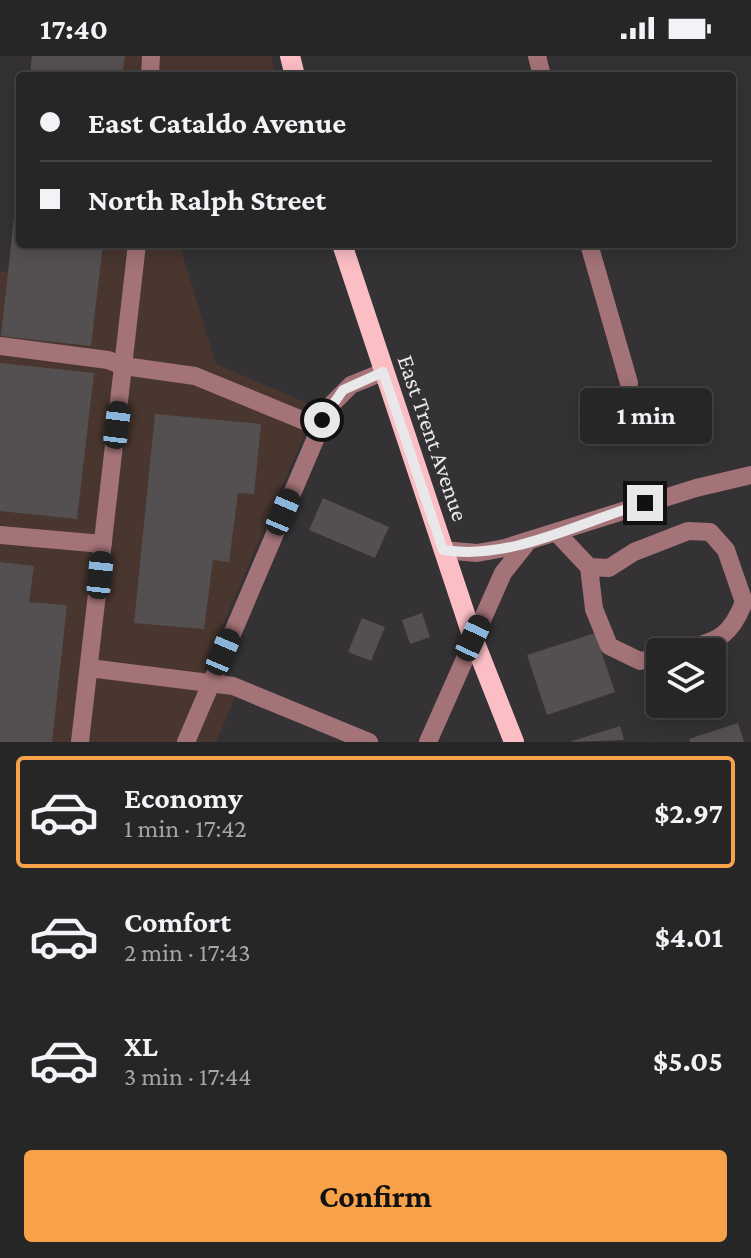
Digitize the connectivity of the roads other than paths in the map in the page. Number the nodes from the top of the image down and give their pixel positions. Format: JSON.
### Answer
{"nodes":[{"id":1,"x":137,"y":248,"type":"edge"},
{"id":2,"x":343,"y":248,"type":"edge"},
{"id":3,"x":590,"y":248,"type":"edge"},
{"id":4,"x":0,"y":346,"type":"edge"},
{"id":5,"x":124,"y":366,"type":"junction"},
{"id":6,"x":383,"y":372,"type":"junction"},
{"id":7,"x":629,"y":383,"type":"dead end"},
{"id":8,"x":319,"y":427,"type":"junction"},
{"id":9,"x":751,"y":475,"type":"edge"},
{"id":10,"x":556,"y":532,"type":"junction"},
{"id":11,"x":0,"y":535,"type":"edge"},
{"id":12,"x":535,"y":539,"type":"junction"},
{"id":13,"x":103,"y":544,"type":"junction"},
{"id":14,"x":443,"y":550,"type":"junction"},
{"id":15,"x":589,"y":567,"type":"junction"},
{"id":16,"x":473,"y":638,"type":"junction"},
{"id":17,"x":720,"y":638,"type":"edge"},
{"id":18,"x":646,"y":660,"type":"edge"},
{"id":19,"x":89,"y":668,"type":"junction"},
{"id":20,"x":211,"y":680,"type":"junction"},
{"id":21,"x":512,"y":740,"type":"edge"},
{"id":22,"x":80,"y":742,"type":"edge"},
{"id":23,"x":186,"y":742,"type":"edge"},
{"id":24,"x":369,"y":742,"type":"edge"},
{"id":25,"x":428,"y":742,"type":"edge"}],
"edges":[{"from":1,"to":5,"type":"street"},
{"from":2,"to":6,"type":"main road","name":"East Trent Avenue"},
{"from":3,"to":7,"type":"street"},
{"from":4,"to":5,"type":"street"},
{"from":5,"to":8,"type":"street"},
{"from":5,"to":13,"type":"street"},
{"from":6,"to":8,"type":"street"},
{"from":6,"to":14,"type":"main road","name":"East Trent Avenue"},
{"from":8,"to":20,"type":"street"},
{"from":9,"to":10,"type":"street"},
{"from":10,"to":12,"type":"street"},
{"from":10,"to":15,"type":"street"},
{"from":11,"to":13,"type":"street"},
{"from":12,"to":14,"type":"street"},
{"from":12,"to":16,"type":"street"},
{"from":13,"to":19,"type":"street"},
{"from":14,"to":16,"type":"main road","name":"East Trent Avenue"},
{"from":15,"to":17,"type":"street"},
{"from":15,"to":18,"type":"street"},
{"from":16,"to":21,"type":"main road","name":"East Trent Avenue"},
{"from":16,"to":25,"type":"street"},
{"from":19,"to":20,"type":"street"},
{"from":19,"to":22,"type":"street"},
{"from":20,"to":23,"type":"street"},
{"from":20,"to":24,"type":"street"}]}
